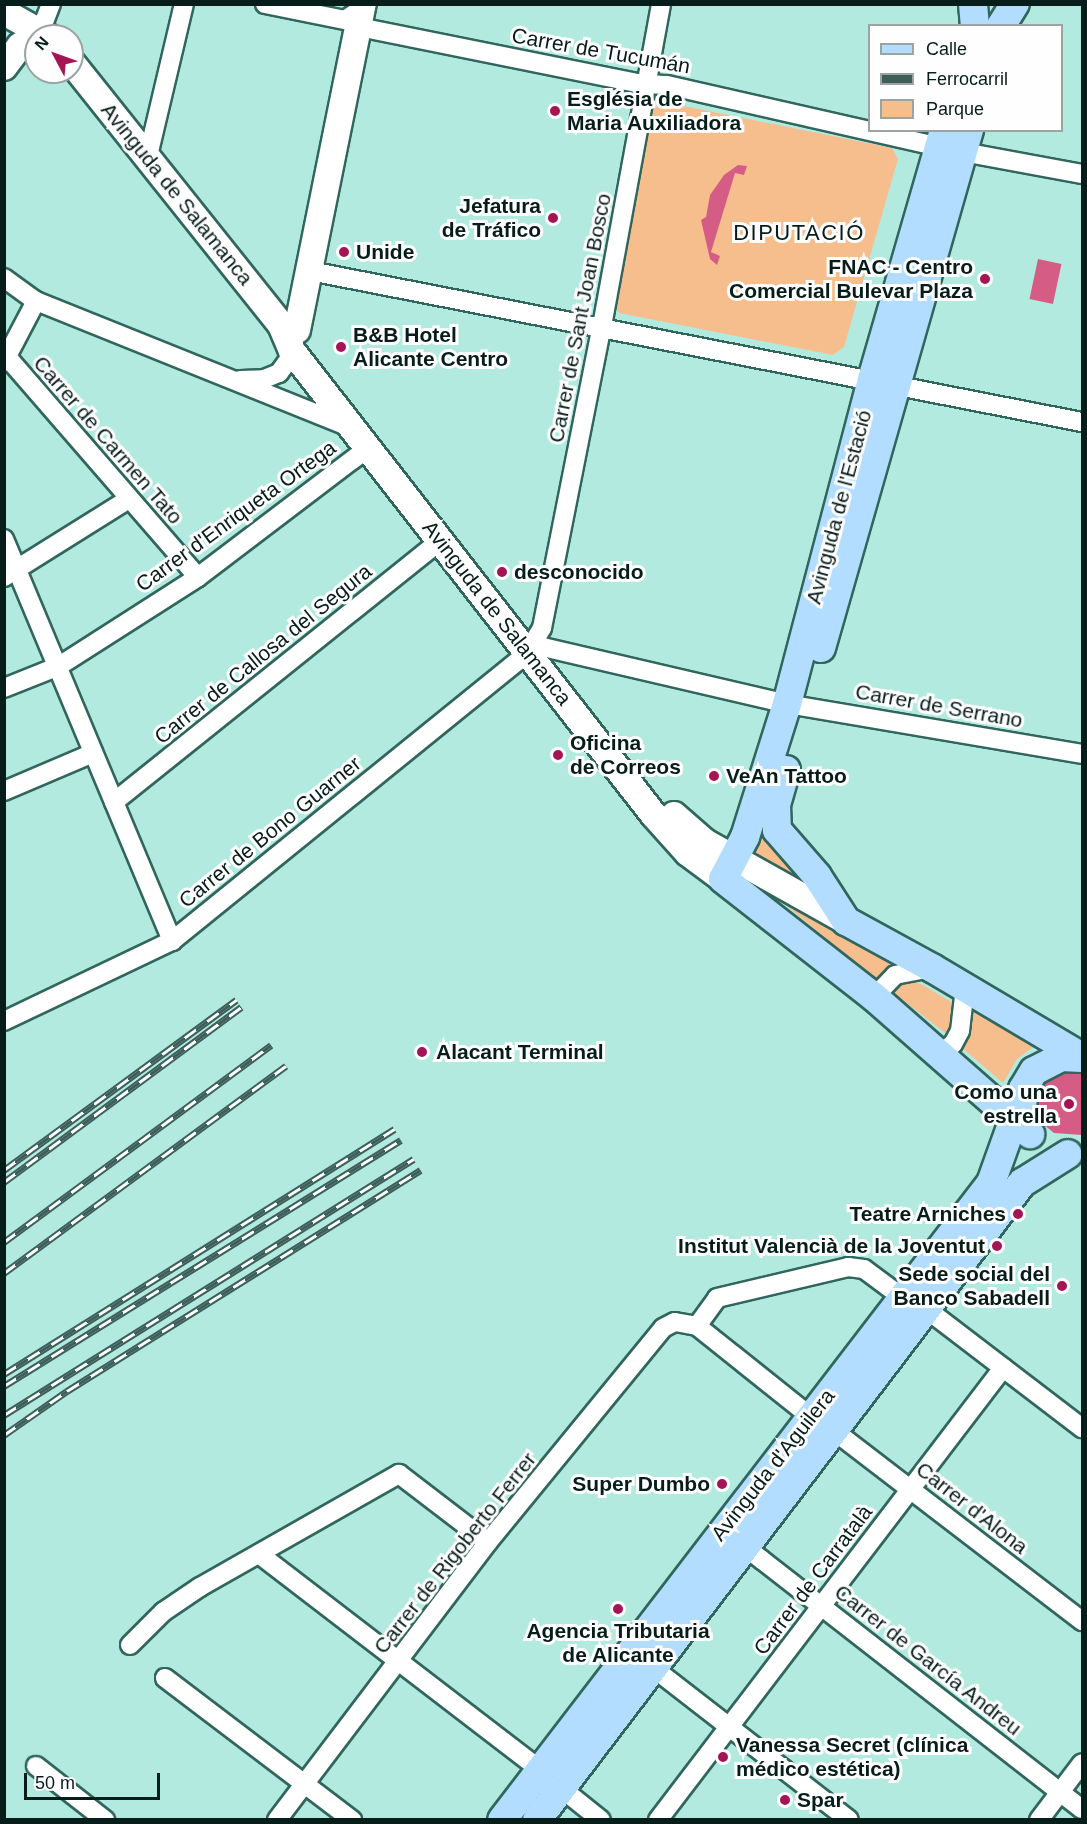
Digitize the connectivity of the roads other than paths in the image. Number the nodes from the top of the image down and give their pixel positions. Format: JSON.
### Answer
{"nodes":[{"id":1,"x":51,"y":4,"type":"edge"},
{"id":2,"x":184,"y":4,"type":"edge"},
{"id":3,"x":266,"y":4,"type":"edge"},
{"id":4,"x":661,"y":4,"type":"edge"},
{"id":5,"x":974,"y":4,"type":"edge"},
{"id":6,"x":1015,"y":4,"type":"edge"},
{"id":7,"x":4,"y":12,"type":"edge"},
{"id":8,"x":355,"y":13,"type":"edge"},
{"id":9,"x":27,"y":24,"type":"edge"},
{"id":10,"x":46,"y":24,"type":"edge"},
{"id":11,"x":975,"y":24,"type":"edge"},
{"id":12,"x":1002,"y":24,"type":"edge"},
{"id":13,"x":24,"y":44,"type":"edge"},
{"id":14,"x":4,"y":67,"type":"edge"},
{"id":15,"x":84,"y":78,"type":"edge"},
{"id":16,"x":648,"y":85,"type":"junction"},
{"id":17,"x":868,"y":124,"type":"edge"},
{"id":18,"x":912,"y":132,"type":"edge"},
{"id":19,"x":954,"y":140,"type":"edge"},
{"id":20,"x":148,"y":156,"type":"junction"},
{"id":21,"x":1083,"y":174,"type":"edge"},
{"id":22,"x":310,"y":271,"type":"junction"},
{"id":23,"x":4,"y":278,"type":"edge"},
{"id":24,"x":36,"y":301,"type":"junction"},
{"id":25,"x":602,"y":326,"type":"junction"},
{"id":26,"x":290,"y":335,"type":"junction"},
{"id":27,"x":6,"y":360,"type":"edge"},
{"id":28,"x":232,"y":381,"type":"junction"},
{"id":29,"x":884,"y":383,"type":"junction"},
{"id":30,"x":1083,"y":422,"type":"edge"},
{"id":31,"x":360,"y":438,"type":"junction"},
{"id":32,"x":127,"y":500,"type":"junction"},
{"id":33,"x":4,"y":539,"type":"edge"},
{"id":34,"x":440,"y":541,"type":"junction"},
{"id":35,"x":12,"y":574,"type":"edge"},
{"id":36,"x":198,"y":577,"type":"junction"},
{"id":37,"x":536,"y":646,"type":"junction"},
{"id":38,"x":59,"y":666,"type":"junction"},
{"id":39,"x":4,"y":688,"type":"edge"},
{"id":40,"x":796,"y":705,"type":"junction"},
{"id":41,"x":93,"y":753,"type":"junction"},
{"id":42,"x":1083,"y":754,"type":"edge"},
{"id":43,"x":4,"y":792,"type":"edge"},
{"id":44,"x":114,"y":802,"type":"junction"},
{"id":45,"x":774,"y":819,"type":"joint"},
{"id":46,"x":728,"y":869,"type":"junction"},
{"id":47,"x":846,"y":921,"type":"junction"},
{"id":48,"x":172,"y":941,"type":"junction"},
{"id":49,"x":932,"y":968,"type":"junction"},
{"id":50,"x":965,"y":988,"type":"junction"},
{"id":51,"x":874,"y":997,"type":"junction"},
{"id":52,"x":4,"y":1021,"type":"edge"},
{"id":53,"x":939,"y":1054,"type":"junction"},
{"id":54,"x":1082,"y":1057,"type":"edge"},
{"id":55,"x":1021,"y":1118,"type":"junction"},
{"id":56,"x":1078,"y":1158,"type":"edge"},
{"id":57,"x":914,"y":1303,"type":"junction"},
{"id":58,"x":697,"y":1326,"type":"junction"},
{"id":59,"x":1003,"y":1368,"type":"junction"},
{"id":60,"x":822,"y":1423,"type":"junction"},
{"id":61,"x":1083,"y":1428,"type":"edge"},
{"id":62,"x":910,"y":1489,"type":"junction"},
{"id":63,"x":488,"y":1542,"type":"junction"},
{"id":64,"x":744,"y":1546,"type":"junction"},
{"id":65,"x":710,"y":1548,"type":"junction"},
{"id":66,"x":259,"y":1554,"type":"junction"},
{"id":67,"x":822,"y":1606,"type":"junction"},
{"id":68,"x":1083,"y":1622,"type":"edge"},
{"id":69,"x":130,"y":1645,"type":"dead end"},
{"id":70,"x":399,"y":1662,"type":"junction"},
{"id":71,"x":652,"y":1667,"type":"junction"},
{"id":72,"x":165,"y":1677,"type":"dead end"},
{"id":73,"x":729,"y":1726,"type":"junction"},
{"id":74,"x":1083,"y":1763,"type":"edge"},
{"id":75,"x":36,"y":1767,"type":"dead end"},
{"id":76,"x":540,"y":1770,"type":"junction"},
{"id":77,"x":305,"y":1784,"type":"junction"},
{"id":78,"x":561,"y":1788,"type":"junction"},
{"id":79,"x":1059,"y":1792,"type":"junction"},
{"id":80,"x":1083,"y":1809,"type":"edge"},
{"id":81,"x":105,"y":1820,"type":"edge"},
{"id":82,"x":277,"y":1820,"type":"edge"},
{"id":83,"x":352,"y":1820,"type":"edge"},
{"id":84,"x":502,"y":1820,"type":"edge"},
{"id":85,"x":537,"y":1820,"type":"edge"},
{"id":86,"x":601,"y":1820,"type":"edge"},
{"id":87,"x":658,"y":1820,"type":"edge"},
{"id":88,"x":849,"y":1820,"type":"edge"},
{"id":89,"x":1039,"y":1820,"type":"edge"}],
"edges":[{"from":1,"to":10,"type":"street"},
{"from":2,"to":20,"type":"street"},
{"from":3,"to":8,"type":"street","name":"Carrer de Tucumán"},
{"from":4,"to":16,"type":"street","name":"Carrer de Sant Joan Bosco"},
{"from":5,"to":11,"type":"main road"},
{"from":6,"to":12,"type":"main road"},
{"from":7,"to":9,"type":"main road"},
{"from":8,"to":16,"type":"street","name":"Carrer de Tucumán"},
{"from":8,"to":22,"type":"main road"},
{"from":8,"to":26,"type":"main road"},
{"from":13,"to":14,"type":"main road"},
{"from":15,"to":20,"type":"main road","name":"Avinguda de Salamanca"},
{"from":16,"to":17,"type":"street","name":"Carrer de Tucumán"},
{"from":16,"to":25,"type":"street","name":"Carrer de Sant Joan Bosco"},
{"from":18,"to":19,"type":"street","name":"Carrer de Tucumán"},
{"from":19,"to":21,"type":"street","name":"Carrer de Tucumán"},
{"from":19,"to":29,"type":"main road","name":"Avinguda de l'Estació"},
{"from":20,"to":26,"type":"main road","name":"Avinguda de Salamanca"},
{"from":22,"to":25,"type":"street"},
{"from":22,"to":26,"type":"main road"},
{"from":23,"to":24,"type":"street"},
{"from":24,"to":27,"type":"street"},
{"from":24,"to":28,"type":"street"},
{"from":25,"to":29,"type":"street"},
{"from":25,"to":37,"type":"street","name":"Carrer de Sant Joan Bosco"},
{"from":26,"to":28,"type":"street"},
{"from":26,"to":31,"type":"main road","name":"Avinguda de Salamanca"},
{"from":26,"to":37,"type":"main road","name":"Avinguda de Salamanca"},
{"from":27,"to":32,"type":"street","name":"Carrer de Carmen Tato"},
{"from":28,"to":31,"type":"street"},
{"from":29,"to":30,"type":"street"},
{"from":29,"to":40,"type":"main road","name":"Avinguda de l'Estació"},
{"from":31,"to":34,"type":"main road","name":"Avinguda de Salamanca"},
{"from":31,"to":36,"type":"street","name":"Carrer d'Enriqueta Ortega"},
{"from":32,"to":35,"type":"street"},
{"from":32,"to":36,"type":"street","name":"Carrer de Carmen Tato"},
{"from":33,"to":35,"type":"street"},
{"from":34,"to":37,"type":"main road","name":"Avinguda de Salamanca"},
{"from":34,"to":44,"type":"street","name":"Carrer de Callosa del Segura"},
{"from":35,"to":38,"type":"street"},
{"from":36,"to":38,"type":"street","name":"Carrer d'Enriqueta Ortega"},
{"from":37,"to":40,"type":"street","name":"Carrer de Serrano"},
{"from":37,"to":46,"type":"main road","name":"Avinguda de Salamanca"},
{"from":37,"to":48,"type":"street","name":"Carrer de Bono Guarner"},
{"from":38,"to":39,"type":"street","name":"Carrer d'Enriqueta Ortega"},
{"from":38,"to":41,"type":"street"},
{"from":40,"to":42,"type":"street","name":"Carrer de Serrano"},
{"from":40,"to":45,"type":"main road","name":"Avinguda de l'Estació"},
{"from":40,"to":46,"type":"main road","name":"Avinguda de l'Estació"},
{"from":41,"to":43,"type":"street"},
{"from":41,"to":44,"type":"street"},
{"from":44,"to":48,"type":"street"},
{"from":45,"to":47,"type":"main road","name":"Avinguda de Salamanca"},
{"from":46,"to":47,"type":"main road","name":"Avinguda de Salamanca"},
{"from":46,"to":51,"type":"main road","name":"Avinguda de Salamanca"},
{"from":47,"to":49,"type":"main road","name":"Avinguda de Salamanca"},
{"from":48,"to":52,"type":"street","name":"Carrer de Bono Guarner"},
{"from":49,"to":50,"type":"main road","name":"Avinguda de Salamanca"},
{"from":49,"to":51,"type":"street"},
{"from":50,"to":53,"type":"street"},
{"from":50,"to":54,"type":"main road","name":"Avinguda de Salamanca"},
{"from":51,"to":53,"type":"main road","name":"Avinguda de Salamanca"},
{"from":53,"to":55,"type":"main road","name":"Avinguda de Salamanca"},
{"from":54,"to":55,"type":"main road","name":"Avinguda d'Aguilera"},
{"from":55,"to":56,"type":"main road","name":"Avinguda de Salamanca"},
{"from":55,"to":57,"type":"main road","name":"Avinguda d'Aguilera"},
{"from":56,"to":57,"type":"main road","name":"Avinguda d'Aguilera"},
{"from":57,"to":58,"type":"street"},
{"from":57,"to":59,"type":"street"},
{"from":57,"to":60,"type":"main road","name":"Avinguda d'Aguilera"},
{"from":58,"to":60,"type":"street","name":"Carrer d'Alona"},
{"from":58,"to":63,"type":"street","name":"Carrer de Rigoberto Ferrer"},
{"from":59,"to":61,"type":"street"},
{"from":59,"to":62,"type":"street","name":"Carrer de Carratalà"},
{"from":60,"to":62,"type":"street","name":"Carrer d'Alona"},
{"from":60,"to":64,"type":"main road","name":"Avinguda d'Aguilera"},
{"from":60,"to":65,"type":"main road","name":"Avinguda d'Aguilera"},
{"from":62,"to":67,"type":"street","name":"Carrer de Carratalà"},
{"from":62,"to":68,"type":"street","name":"Carrer d'Alona"},
{"from":63,"to":66,"type":"street"},
{"from":63,"to":70,"type":"street","name":"Carrer de Rigoberto Ferrer"},
{"from":64,"to":65,"type":"street"},
{"from":64,"to":67,"type":"street","name":"Carrer de García Andreu"},
{"from":64,"to":71,"type":"main road","name":"Avinguda d'Aguilera"},
{"from":65,"to":76,"type":"main road","name":"Avinguda d'Aguilera"},
{"from":66,"to":69,"type":"street"},
{"from":66,"to":70,"type":"street"},
{"from":67,"to":73,"type":"street","name":"Carrer de Carratalà"},
{"from":67,"to":79,"type":"street","name":"Carrer de García Andreu"},
{"from":70,"to":76,"type":"street"},
{"from":70,"to":77,"type":"street","name":"Carrer de Rigoberto Ferrer"},
{"from":71,"to":73,"type":"street"},
{"from":71,"to":78,"type":"main road","name":"Avinguda d'Aguilera"},
{"from":72,"to":77,"type":"street"},
{"from":73,"to":87,"type":"street","name":"Carrer de Carratalà"},
{"from":73,"to":88,"type":"street"},
{"from":74,"to":79,"type":"street"},
{"from":75,"to":81,"type":"street"},
{"from":76,"to":84,"type":"main road","name":"Avinguda d'Aguilera"},
{"from":77,"to":82,"type":"street","name":"Carrer de Rigoberto Ferrer"},
{"from":77,"to":83,"type":"street"},
{"from":78,"to":85,"type":"main road","name":"Avinguda d'Aguilera"},
{"from":78,"to":86,"type":"street"},
{"from":79,"to":80,"type":"street","name":"Carrer de García Andreu"},
{"from":79,"to":89,"type":"street"}]}
